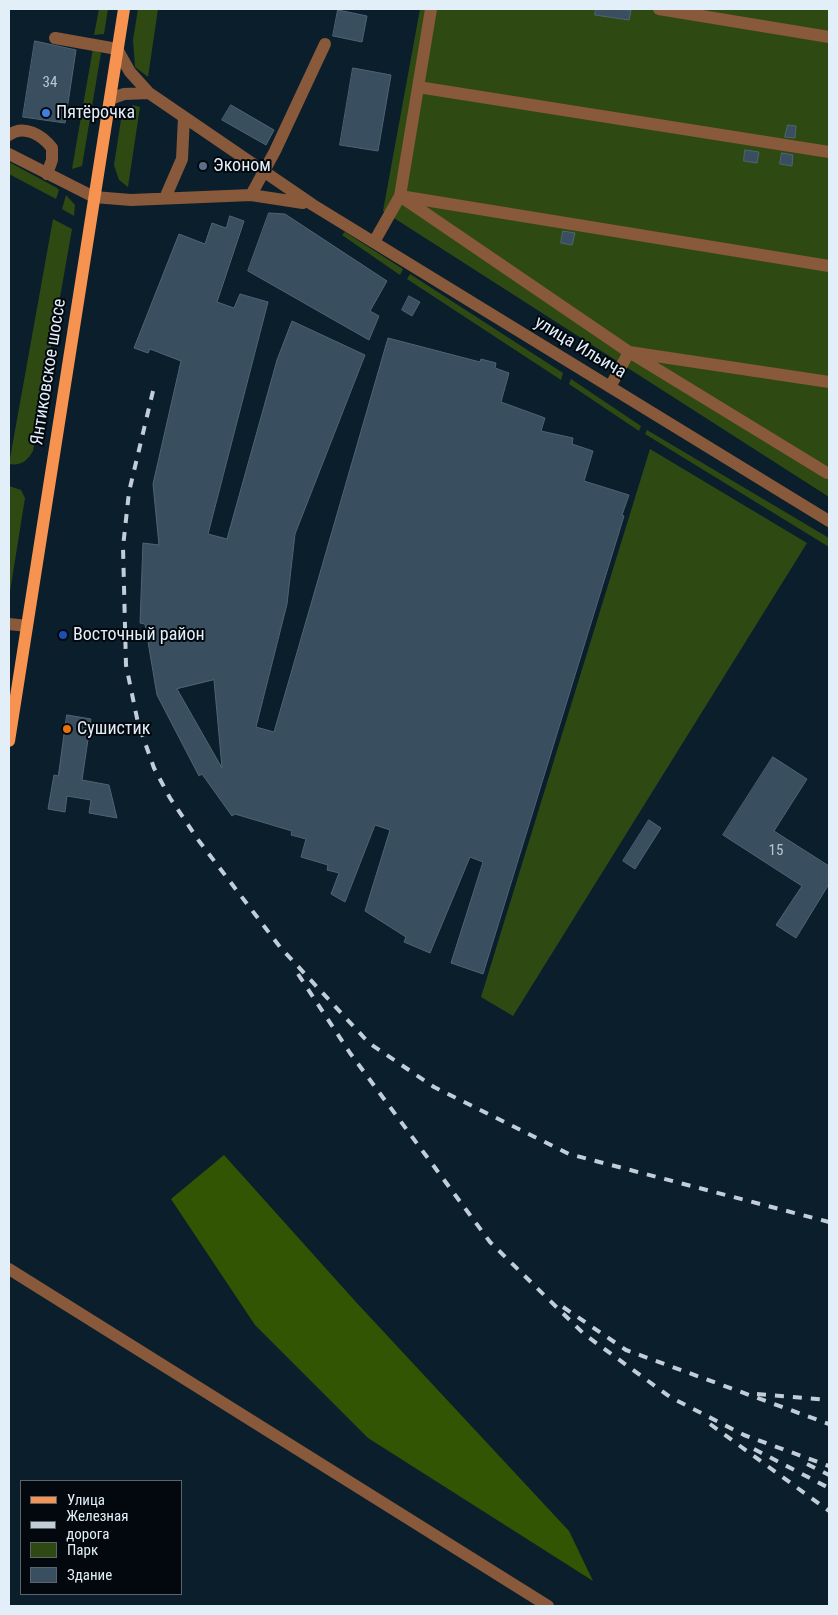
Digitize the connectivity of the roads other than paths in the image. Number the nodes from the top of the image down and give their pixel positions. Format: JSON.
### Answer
{"nodes":[{"id":1,"x":124,"y":9,"type":"edge"},
{"id":2,"x":431,"y":9,"type":"edge"},
{"id":3,"x":659,"y":9,"type":"edge"},
{"id":4,"x":829,"y":37,"type":"edge"},
{"id":5,"x":56,"y":38,"type":"dead end"},
{"id":6,"x":325,"y":44,"type":"dead end"},
{"id":7,"x":117,"y":49,"type":"junction"},
{"id":8,"x":418,"y":87,"type":"junction"},
{"id":9,"x":149,"y":93,"type":"junction"},
{"id":10,"x":110,"y":99,"type":"junction"},
{"id":11,"x":184,"y":117,"type":"junction"},
{"id":12,"x":9,"y":135,"type":"edge"},
{"id":13,"x":829,"y":152,"type":"edge"},
{"id":14,"x":9,"y":154,"type":"edge"},
{"id":15,"x":263,"y":171,"type":"junction"},
{"id":16,"x":47,"y":174,"type":"junction"},
{"id":17,"x":251,"y":195,"type":"junction"},
{"id":18,"x":400,"y":196,"type":"junction"},
{"id":19,"x":94,"y":197,"type":"junction"},
{"id":20,"x":165,"y":198,"type":"junction"},
{"id":21,"x":313,"y":205,"type":"junction"},
{"id":22,"x":374,"y":242,"type":"junction"},
{"id":23,"x":829,"y":266,"type":"edge"},
{"id":24,"x":629,"y":352,"type":"junction"},
{"id":25,"x":829,"y":382,"type":"edge"},
{"id":26,"x":610,"y":387,"type":"junction"},
{"id":27,"x":827,"y":473,"type":"dead end"},
{"id":28,"x":829,"y":521,"type":"edge"},
{"id":29,"x":9,"y":624,"type":"edge"},
{"id":30,"x":27,"y":626,"type":"junction"},
{"id":31,"x":9,"y":741,"type":"edge"},
{"id":32,"x":9,"y":1269,"type":"edge"},
{"id":33,"x":548,"y":1606,"type":"edge"}],
"edges":[{"from":1,"to":7,"type":"main road","name":"Янтиковское шоссе"},
{"from":2,"to":8,"type":"street"},
{"from":3,"to":4,"type":"street"},
{"from":5,"to":7,"type":"street"},
{"from":6,"to":15,"type":"street"},
{"from":7,"to":9,"type":"street","name":"улица Ильича"},
{"from":7,"to":10,"type":"main road","name":"Янтиковское шоссе"},
{"from":8,"to":13,"type":"street"},
{"from":8,"to":18,"type":"street"},
{"from":9,"to":10,"type":"street"},
{"from":9,"to":11,"type":"street","name":"улица Ильича"},
{"from":10,"to":19,"type":"main road","name":"Янтиковское шоссе"},
{"from":11,"to":15,"type":"street","name":"улица Ильича"},
{"from":11,"to":20,"type":"street"},
{"from":12,"to":16,"type":"street"},
{"from":14,"to":16,"type":"street"},
{"from":15,"to":17,"type":"street"},
{"from":15,"to":21,"type":"street","name":"улица Ильича"},
{"from":16,"to":19,"type":"street"},
{"from":17,"to":20,"type":"street","name":"улица Ильича"},
{"from":17,"to":21,"type":"street","name":"улица Ильича"},
{"from":18,"to":22,"type":"street"},
{"from":18,"to":23,"type":"street"},
{"from":18,"to":24,"type":"street"},
{"from":19,"to":20,"type":"street","name":"улица Ильича"},
{"from":19,"to":30,"type":"main road","name":"Янтиковское шоссе"},
{"from":21,"to":22,"type":"street","name":"улица Ильича"},
{"from":22,"to":26,"type":"street","name":"улица Ильича"},
{"from":24,"to":25,"type":"street"},
{"from":24,"to":26,"type":"street"},
{"from":24,"to":27,"type":"street"},
{"from":26,"to":28,"type":"street","name":"улица Ильича"},
{"from":29,"to":30,"type":"street"},
{"from":30,"to":31,"type":"main road","name":"Янтиковское шоссе"},
{"from":32,"to":33,"type":"street"}]}
